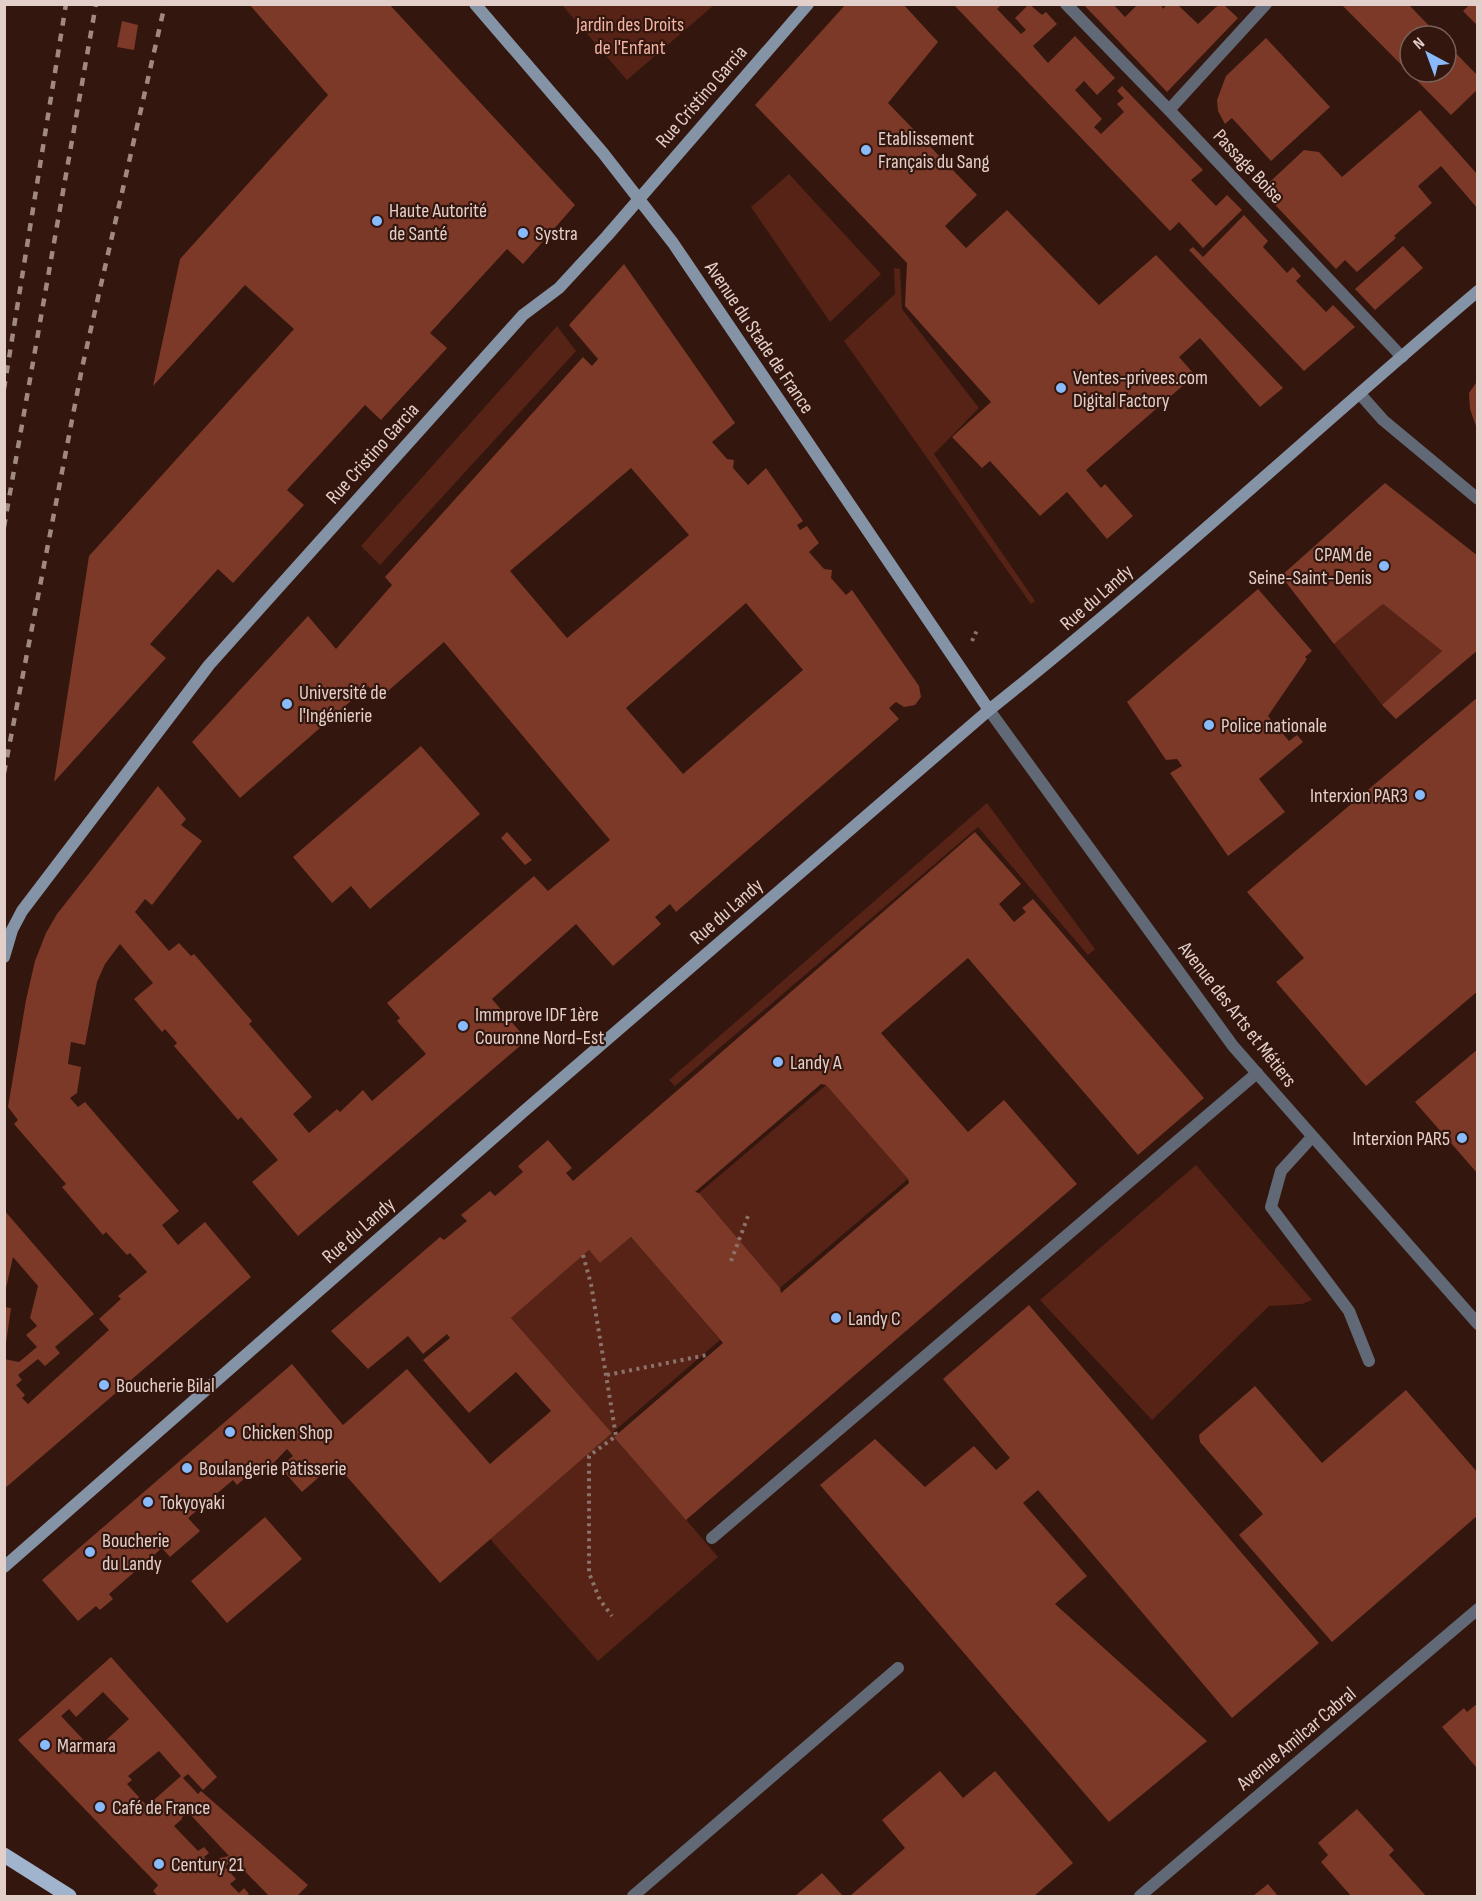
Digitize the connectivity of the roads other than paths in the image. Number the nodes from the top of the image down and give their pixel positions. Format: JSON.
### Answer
{"nodes":[{"id":1,"x":475,"y":4,"type":"edge"},
{"id":2,"x":808,"y":4,"type":"edge"},
{"id":3,"x":1066,"y":4,"type":"edge"},
{"id":4,"x":1266,"y":4,"type":"edge"},
{"id":5,"x":1169,"y":110,"type":"junction"},
{"id":6,"x":639,"y":198,"type":"junction"},
{"id":7,"x":1478,"y":291,"type":"edge"},
{"id":8,"x":1402,"y":357,"type":"junction"},
{"id":9,"x":1360,"y":394,"type":"junction"},
{"id":10,"x":1478,"y":499,"type":"edge"},
{"id":11,"x":989,"y":710,"type":"junction"},
{"id":12,"x":4,"y":957,"type":"edge"},
{"id":13,"x":1257,"y":1073,"type":"junction"},
{"id":14,"x":1312,"y":1137,"type":"junction"},
{"id":15,"x":1478,"y":1324,"type":"edge"},
{"id":16,"x":1369,"y":1361,"type":"dead end"},
{"id":17,"x":712,"y":1538,"type":"dead end"},
{"id":18,"x":4,"y":1567,"type":"edge"},
{"id":19,"x":1478,"y":1609,"type":"edge"},
{"id":20,"x":897,"y":1668,"type":"dead end"},
{"id":21,"x":4,"y":1856,"type":"edge"},
{"id":22,"x":69,"y":1896,"type":"edge"},
{"id":23,"x":633,"y":1896,"type":"edge"},
{"id":24,"x":1140,"y":1896,"type":"edge"}],
"edges":[{"from":1,"to":6,"type":"street","name":"Avenue du Stade de France"},
{"from":2,"to":6,"type":"street","name":"Rue Cristino Garcia"},
{"from":3,"to":5,"type":"street","name":"Passage Boise"},
{"from":4,"to":5,"type":"street"},
{"from":5,"to":8,"type":"street","name":"Passage Boise"},
{"from":6,"to":11,"type":"street","name":"Avenue du Stade de France"},
{"from":6,"to":12,"type":"street","name":"Rue Cristino Garcia"},
{"from":7,"to":8,"type":"street","name":"Rue du Landy"},
{"from":8,"to":9,"type":"street","name":"Rue du Landy"},
{"from":9,"to":10,"type":"street"},
{"from":9,"to":11,"type":"street","name":"Rue du Landy"},
{"from":11,"to":13,"type":"street","name":"Avenue des Arts et Métiers"},
{"from":11,"to":18,"type":"street","name":"Rue du Landy"},
{"from":13,"to":14,"type":"street","name":"Avenue des Arts et Métiers"},
{"from":13,"to":17,"type":"street"},
{"from":14,"to":15,"type":"street","name":"Avenue des Arts et Métiers"},
{"from":14,"to":16,"type":"street"},
{"from":19,"to":24,"type":"street","name":"Avenue Amilcar Cabral"},
{"from":20,"to":23,"type":"street"},
{"from":21,"to":22,"type":"main road"}]}
